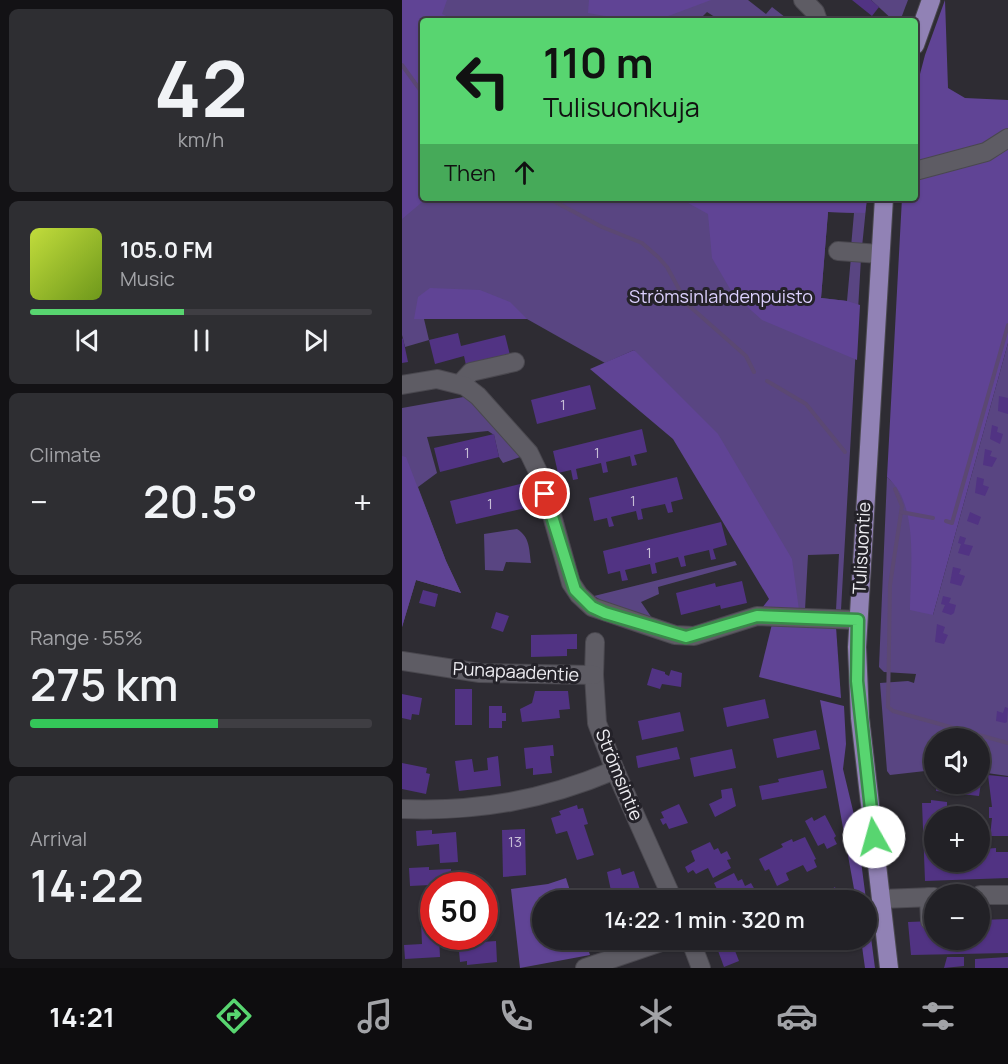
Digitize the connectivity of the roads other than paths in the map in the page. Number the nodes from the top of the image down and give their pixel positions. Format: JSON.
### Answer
{"nodes":[{"id":1,"x":802,"y":0,"type":"edge"},
{"id":2,"x":931,"y":0,"type":"edge"},
{"id":3,"x":817,"y":18,"type":"edge"},
{"id":4,"x":918,"y":37,"type":"edge"},
{"id":5,"x":1008,"y":138,"type":"edge"},
{"id":6,"x":918,"y":170,"type":"edge"},
{"id":7,"x":884,"y":201,"type":"edge"},
{"id":8,"x":838,"y":251,"type":"dead end"},
{"id":9,"x":880,"y":254,"type":"junction"},
{"id":10,"x":515,"y":362,"type":"dead end"},
{"id":11,"x":460,"y":384,"type":"junction"},
{"id":12,"x":402,"y":385,"type":"edge"},
{"id":13,"x":858,"y":620,"type":"junction"},
{"id":14,"x":595,"y":642,"type":"dead end"},
{"id":15,"x":402,"y":662,"type":"edge"},
{"id":16,"x":594,"y":675,"type":"junction"},
{"id":17,"x":615,"y":770,"type":"junction"},
{"id":18,"x":402,"y":809,"type":"edge"},
{"id":19,"x":669,"y":890,"type":"edge"},
{"id":20,"x":1008,"y":895,"type":"edge"},
{"id":21,"x":990,"y":896,"type":"edge"},
{"id":22,"x":924,"y":897,"type":"edge"},
{"id":23,"x":881,"y":899,"type":"junction"},
{"id":24,"x":638,"y":950,"type":"edge"},
{"id":25,"x":694,"y":950,"type":"edge"},
{"id":26,"x":585,"y":968,"type":"edge"},
{"id":27,"x":701,"y":968,"type":"edge"},
{"id":28,"x":889,"y":968,"type":"edge"}],
"edges":[{"from":1,"to":3,"type":"street"},
{"from":2,"to":4,"type":"main road"},
{"from":5,"to":6,"type":"street"},
{"from":7,"to":9,"type":"main road","name":"Tulisuontie"},
{"from":8,"to":9,"type":"street"},
{"from":9,"to":13,"type":"main road","name":"Tulisuontie"},
{"from":10,"to":11,"type":"street"},
{"from":11,"to":12,"type":"street"},
{"from":11,"to":13,"type":"street"},
{"from":13,"to":23,"type":"main road","name":"Tulisuontie"},
{"from":14,"to":16,"type":"street","name":"Strömsintie"},
{"from":15,"to":16,"type":"street","name":"Punapaadentie"},
{"from":16,"to":17,"type":"street","name":"Strömsintie"},
{"from":17,"to":18,"type":"street"},
{"from":17,"to":19,"type":"street","name":"Strömsintie"},
{"from":20,"to":21,"type":"street"},
{"from":22,"to":23,"type":"street"},
{"from":23,"to":28,"type":"main road","name":"Tulisuontie"},
{"from":24,"to":26,"type":"street"},
{"from":25,"to":27,"type":"street"}]}
